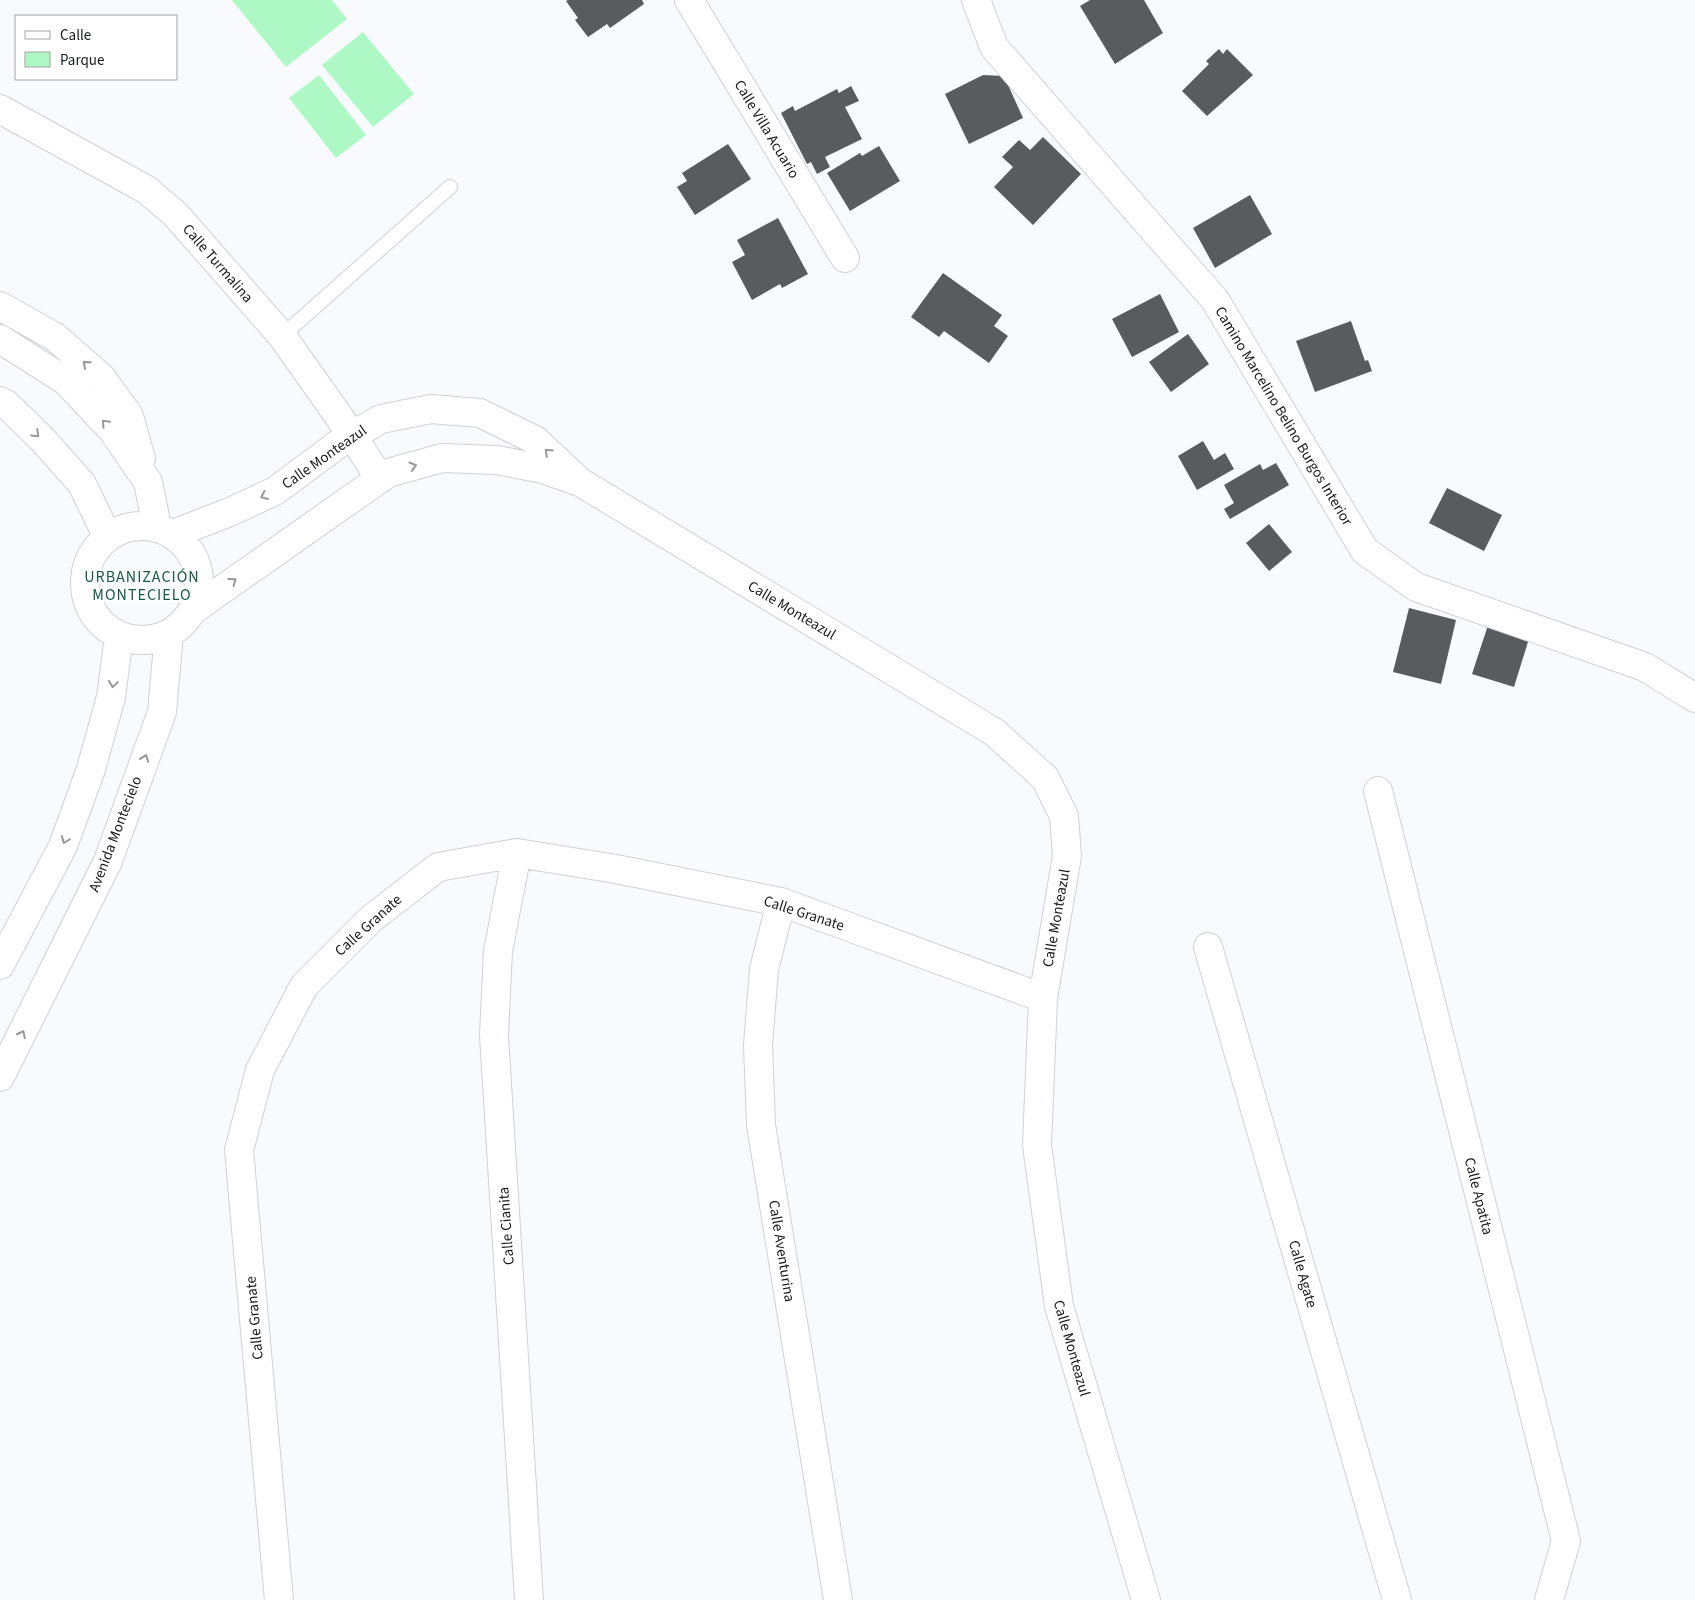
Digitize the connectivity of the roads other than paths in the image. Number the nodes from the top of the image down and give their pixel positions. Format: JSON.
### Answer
{"nodes":[{"id":1,"x":689,"y":0,"type":"edge"},
{"id":2,"x":976,"y":0,"type":"edge"},
{"id":3,"x":0,"y":109,"type":"edge"},
{"id":4,"x":450,"y":187,"type":"dead end"},
{"id":5,"x":845,"y":258,"type":"dead end"},
{"id":6,"x":0,"y":306,"type":"edge"},
{"id":7,"x":282,"y":336,"type":"junction"},
{"id":8,"x":0,"y":339,"type":"edge"},
{"id":9,"x":0,"y":401,"type":"edge"},
{"id":10,"x":352,"y":435,"type":"junction"},
{"id":11,"x":380,"y":479,"type":"junction"},
{"id":12,"x":148,"y":482,"type":"junction"},
{"id":13,"x":580,"y":482,"type":"junction"},
{"id":14,"x":165,"y":530,"type":"junction"},
{"id":15,"x":107,"y":536,"type":"junction"},
{"id":16,"x":193,"y":610,"type":"junction"},
{"id":17,"x":169,"y":634,"type":"junction"},
{"id":18,"x":119,"y":636,"type":"junction"},
{"id":19,"x":1695,"y":698,"type":"edge"},
{"id":20,"x":1378,"y":791,"type":"dead end"},
{"id":21,"x":517,"y":854,"type":"junction"},
{"id":22,"x":781,"y":902,"type":"junction"},
{"id":23,"x":1208,"y":947,"type":"dead end"},
{"id":24,"x":0,"y":965,"type":"edge"},
{"id":25,"x":1042,"y":998,"type":"junction"},
{"id":26,"x":0,"y":1077,"type":"edge"},
{"id":27,"x":279,"y":1600,"type":"edge"},
{"id":28,"x":529,"y":1600,"type":"edge"},
{"id":29,"x":838,"y":1600,"type":"edge"},
{"id":30,"x":1146,"y":1600,"type":"edge"},
{"id":31,"x":1397,"y":1600,"type":"edge"},
{"id":32,"x":1549,"y":1600,"type":"edge"}],
"edges":[{"from":1,"to":5,"type":"street","name":"Calle Villa Acuario"},
{"from":2,"to":19,"type":"street","name":"Camino Marcelino Belino Burgos Interior"},
{"from":3,"to":7,"type":"street","name":"Calle Turmalina"},
{"from":4,"to":7,"type":"lane"},
{"from":12,"to":6,"type":"street","one_way":true},
{"from":7,"to":10,"type":"street","name":"Calle Turmalina"},
{"from":12,"to":8,"type":"street","one_way":true},
{"from":9,"to":15,"type":"street","one_way":true},
{"from":10,"to":11,"type":"street","name":"Calle Turmalina"},
{"from":13,"to":10,"type":"street","name":"Calle Monteazul","one_way":true},
{"from":10,"to":14,"type":"street","name":"Calle Monteazul","one_way":true},
{"from":11,"to":13,"type":"street","name":"Calle Monteazul","one_way":true},
{"from":16,"to":11,"type":"street","name":"Calle Monteazul","one_way":true},
{"from":12,"to":14,"type":"street"},
{"from":13,"to":25,"type":"street","name":"Calle Monteazul"},
{"from":14,"to":15,"type":"street"},
{"from":14,"to":16,"type":"street"},
{"from":15,"to":18,"type":"street"},
{"from":16,"to":17,"type":"street"},
{"from":17,"to":18,"type":"street"},
{"from":26,"to":17,"type":"street","name":"Avenida Montecielo","one_way":true},
{"from":18,"to":24,"type":"street","one_way":true},
{"from":20,"to":32,"type":"street","name":"Calle Apatita"},
{"from":21,"to":22,"type":"street","name":"Calle Granate"},
{"from":21,"to":27,"type":"street","name":"Calle Granate"},
{"from":21,"to":28,"type":"street","name":"Calle Cianita"},
{"from":22,"to":25,"type":"street","name":"Calle Granate"},
{"from":22,"to":29,"type":"street","name":"Calle Aventurina"},
{"from":23,"to":31,"type":"street","name":"Calle Agate"},
{"from":25,"to":30,"type":"street","name":"Calle Monteazul"}]}
